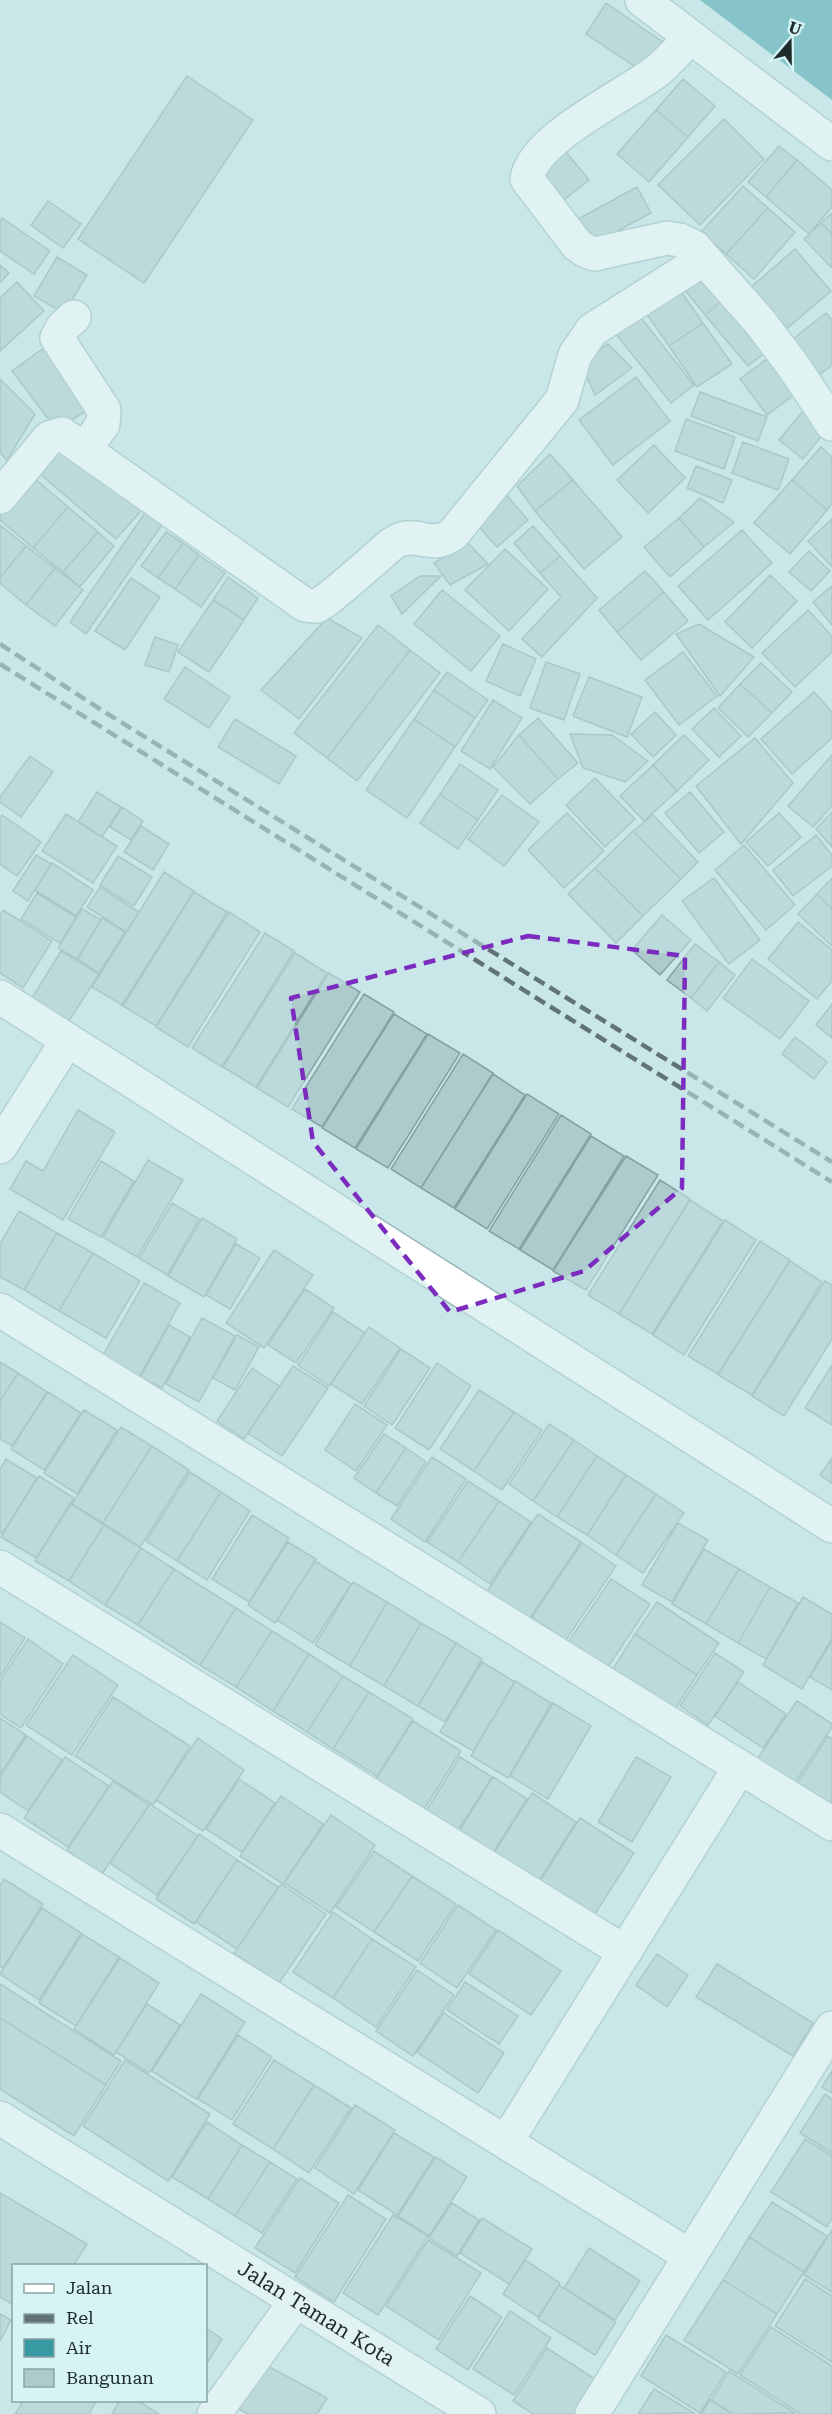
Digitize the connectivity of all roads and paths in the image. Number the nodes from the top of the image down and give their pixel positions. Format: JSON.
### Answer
{"nodes":[{"id":1,"x":642,"y":0,"type":"edge"},
{"id":2,"x":690,"y":38,"type":"junction"},
{"id":3,"x":832,"y":144,"type":"edge"},
{"id":4,"x":704,"y":259,"type":"junction"},
{"id":5,"x":74,"y":317,"type":"dead end"},
{"id":6,"x":832,"y":424,"type":"edge"},
{"id":7,"x":85,"y":449,"type":"junction"},
{"id":8,"x":0,"y":497,"type":"edge"},
{"id":9,"x":0,"y":997,"type":"edge"},
{"id":10,"x":67,"y":1041,"type":"junction"},
{"id":11,"x":0,"y":1147,"type":"edge"},
{"id":12,"x":0,"y":1310,"type":"edge"},
{"id":13,"x":832,"y":1526,"type":"edge"},
{"id":14,"x":0,"y":1567,"type":"edge"},
{"id":15,"x":740,"y":1767,"type":"junction"},
{"id":16,"x":832,"y":1824,"type":"edge"},
{"id":17,"x":0,"y":1830,"type":"edge"},
{"id":18,"x":625,"y":1952,"type":"junction"},
{"id":19,"x":832,"y":2028,"type":"edge"},
{"id":20,"x":0,"y":2118,"type":"edge"},
{"id":21,"x":506,"y":2142,"type":"junction"},
{"id":22,"x":690,"y":2256,"type":"junction"},
{"id":23,"x":296,"y":2301,"type":"junction"},
{"id":24,"x":214,"y":2414,"type":"edge"},
{"id":25,"x":478,"y":2414,"type":"edge"},
{"id":26,"x":592,"y":2414,"type":"edge"}],
"edges":[{"from":1,"to":2,"type":"street"},
{"from":2,"to":3,"type":"street"},
{"from":2,"to":4,"type":"street"},
{"from":4,"to":6,"type":"street"},
{"from":4,"to":7,"type":"street"},
{"from":5,"to":7,"type":"street"},
{"from":7,"to":8,"type":"street"},
{"from":9,"to":10,"type":"street"},
{"from":10,"to":11,"type":"street"},
{"from":10,"to":13,"type":"street"},
{"from":12,"to":15,"type":"street"},
{"from":14,"to":18,"type":"street"},
{"from":15,"to":16,"type":"street"},
{"from":15,"to":18,"type":"street"},
{"from":17,"to":21,"type":"street"},
{"from":18,"to":21,"type":"street"},
{"from":19,"to":22,"type":"street"},
{"from":20,"to":23,"type":"street","name":"Jalan Taman Kota"},
{"from":21,"to":22,"type":"street"},
{"from":22,"to":26,"type":"street"},
{"from":23,"to":24,"type":"street"},
{"from":23,"to":25,"type":"street","name":"Jalan Taman Kota"}]}
